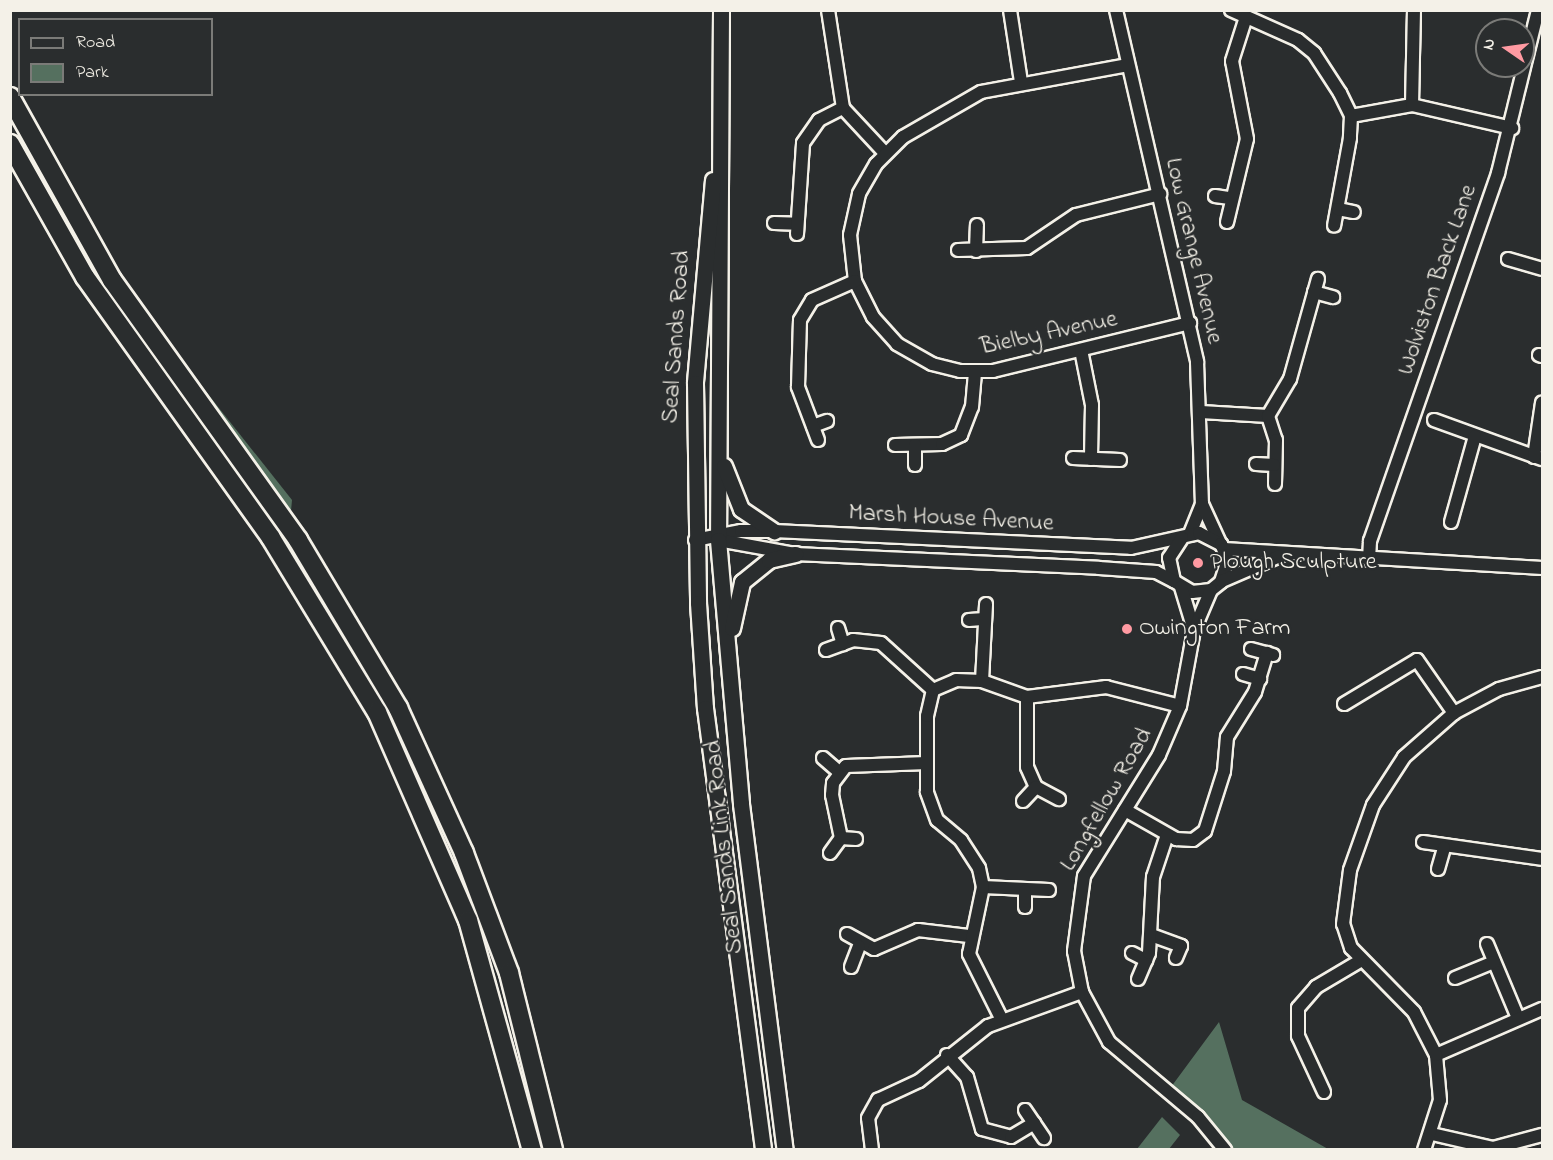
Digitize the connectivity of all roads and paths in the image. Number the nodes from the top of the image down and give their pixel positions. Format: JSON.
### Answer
{"nodes":[{"id":1,"x":721,"y":10,"type":"edge"},
{"id":2,"x":828,"y":10,"type":"edge"},
{"id":3,"x":1010,"y":10,"type":"edge"},
{"id":4,"x":1116,"y":10,"type":"edge"},
{"id":5,"x":1231,"y":10,"type":"edge"},
{"id":6,"x":1414,"y":10,"type":"edge"},
{"id":7,"x":1538,"y":10,"type":"edge"},
{"id":8,"x":1246,"y":17,"type":"junction"},
{"id":9,"x":1128,"y":65,"type":"junction"},
{"id":10,"x":1021,"y":82,"type":"junction"},
{"id":11,"x":10,"y":97,"type":"edge"},
{"id":12,"x":1412,"y":105,"type":"junction"},
{"id":13,"x":843,"y":108,"type":"junction"},
{"id":14,"x":1351,"y":116,"type":"junction"},
{"id":15,"x":1512,"y":128,"type":"junction"},
{"id":16,"x":719,"y":138,"type":"junction"},
{"id":17,"x":10,"y":144,"type":"edge"},
{"id":18,"x":885,"y":153,"type":"junction"},
{"id":19,"x":1160,"y":194,"type":"junction"},
{"id":20,"x":1215,"y":195,"type":"dead end"},
{"id":21,"x":1230,"y":198,"type":"junction"},
{"id":22,"x":1338,"y":209,"type":"junction"},
{"id":23,"x":1354,"y":212,"type":"dead end"},
{"id":24,"x":1227,"y":222,"type":"dead end"},
{"id":25,"x":774,"y":223,"type":"dead end"},
{"id":26,"x":977,"y":225,"type":"dead end"},
{"id":27,"x":1334,"y":226,"type":"dead end"},
{"id":28,"x":958,"y":250,"type":"dead end"},
{"id":29,"x":976,"y":251,"type":"junction"},
{"id":30,"x":1508,"y":259,"type":"dead end"},
{"id":31,"x":1542,"y":268,"type":"edge"},
{"id":32,"x":1318,"y":279,"type":"dead end"},
{"id":33,"x":855,"y":281,"type":"junction"},
{"id":34,"x":1314,"y":292,"type":"junction"},
{"id":35,"x":1333,"y":297,"type":"dead end"},
{"id":36,"x":1190,"y":323,"type":"junction"},
{"id":37,"x":1082,"y":350,"type":"junction"},
{"id":38,"x":975,"y":372,"type":"junction"},
{"id":39,"x":1542,"y":403,"type":"edge"},
{"id":40,"x":1201,"y":412,"type":"junction"},
{"id":41,"x":1268,"y":416,"type":"junction"},
{"id":42,"x":1434,"y":420,"type":"dead end"},
{"id":43,"x":827,"y":421,"type":"dead end"},
{"id":44,"x":813,"y":426,"type":"junction"},
{"id":45,"x":1474,"y":436,"type":"junction"},
{"id":46,"x":718,"y":440,"type":"junction"},
{"id":47,"x":818,"y":440,"type":"dead end"},
{"id":48,"x":895,"y":445,"type":"dead end"},
{"id":49,"x":915,"y":445,"type":"junction"},
{"id":50,"x":1538,"y":458,"type":"edge"},
{"id":51,"x":1073,"y":459,"type":"dead end"},
{"id":52,"x":1091,"y":459,"type":"junction"},
{"id":53,"x":1120,"y":460,"type":"dead end"},
{"id":54,"x":1256,"y":464,"type":"dead end"},
{"id":55,"x":915,"y":465,"type":"dead end"},
{"id":56,"x":1274,"y":465,"type":"junction"},
{"id":57,"x":1275,"y":484,"type":"dead end"},
{"id":58,"x":1202,"y":504,"type":"junction"},
{"id":59,"x":1451,"y":522,"type":"dead end"},
{"id":60,"x":774,"y":531,"type":"junction"},
{"id":61,"x":1186,"y":536,"type":"junction"},
{"id":62,"x":695,"y":540,"type":"junction"},
{"id":63,"x":718,"y":540,"type":"junction"},
{"id":64,"x":1222,"y":546,"type":"junction"},
{"id":65,"x":795,"y":554,"type":"junction"},
{"id":66,"x":1281,"y":555,"type":"junction"},
{"id":67,"x":1369,"y":560,"type":"junction"},
{"id":68,"x":1542,"y":568,"type":"edge"},
{"id":69,"x":1221,"y":582,"type":"junction"},
{"id":70,"x":1177,"y":584,"type":"junction"},
{"id":71,"x":1211,"y":590,"type":"junction"},
{"id":72,"x":986,"y":604,"type":"dead end"},
{"id":73,"x":985,"y":619,"type":"junction"},
{"id":74,"x":969,"y":620,"type":"dead end"},
{"id":75,"x":838,"y":628,"type":"dead end"},
{"id":76,"x":1194,"y":630,"type":"junction"},
{"id":77,"x":843,"y":644,"type":"junction"},
{"id":78,"x":1251,"y":649,"type":"dead end"},
{"id":79,"x":1410,"y":649,"type":"dead end"},
{"id":80,"x":826,"y":650,"type":"dead end"},
{"id":81,"x":1417,"y":660,"type":"junction"},
{"id":82,"x":1243,"y":674,"type":"dead end"},
{"id":83,"x":1542,"y":677,"type":"edge"},
{"id":84,"x":1260,"y":679,"type":"junction"},
{"id":85,"x":982,"y":681,"type":"junction"},
{"id":86,"x":933,"y":690,"type":"junction"},
{"id":87,"x":732,"y":694,"type":"junction"},
{"id":88,"x":1027,"y":697,"type":"junction"},
{"id":89,"x":1344,"y":704,"type":"dead end"},
{"id":90,"x":1180,"y":706,"type":"junction"},
{"id":91,"x":1454,"y":713,"type":"junction"},
{"id":92,"x":823,"y":758,"type":"dead end"},
{"id":93,"x":927,"y":763,"type":"junction"},
{"id":94,"x":839,"y":772,"type":"junction"},
{"id":95,"x":1036,"y":787,"type":"junction"},
{"id":96,"x":1059,"y":800,"type":"dead end"},
{"id":97,"x":1023,"y":801,"type":"dead end"},
{"id":98,"x":1125,"y":810,"type":"junction"},
{"id":99,"x":1167,"y":835,"type":"junction"},
{"id":100,"x":841,"y":838,"type":"junction"},
{"id":101,"x":856,"y":839,"type":"dead end"},
{"id":102,"x":1423,"y":842,"type":"dead end"},
{"id":103,"x":1444,"y":848,"type":"junction"},
{"id":104,"x":830,"y":853,"type":"dead end"},
{"id":105,"x":1542,"y":859,"type":"edge"},
{"id":106,"x":1438,"y":869,"type":"dead end"},
{"id":107,"x":983,"y":887,"type":"junction"},
{"id":108,"x":1049,"y":890,"type":"dead end"},
{"id":109,"x":1025,"y":891,"type":"junction"},
{"id":110,"x":1025,"y":907,"type":"dead end"},
{"id":111,"x":847,"y":934,"type":"dead end"},
{"id":112,"x":1151,"y":935,"type":"junction"},
{"id":113,"x":969,"y":936,"type":"junction"},
{"id":114,"x":1487,"y":944,"type":"dead end"},
{"id":115,"x":860,"y":946,"type":"junction"},
{"id":116,"x":1132,"y":953,"type":"dead end"},
{"id":117,"x":1176,"y":958,"type":"dead end"},
{"id":118,"x":1146,"y":960,"type":"junction"},
{"id":119,"x":1360,"y":961,"type":"junction"},
{"id":120,"x":1494,"y":962,"type":"junction"},
{"id":121,"x":851,"y":967,"type":"dead end"},
{"id":122,"x":1455,"y":978,"type":"dead end"},
{"id":123,"x":1138,"y":979,"type":"dead end"},
{"id":124,"x":1082,"y":992,"type":"junction"},
{"id":125,"x":1542,"y":1009,"type":"edge"},
{"id":126,"x":1518,"y":1018,"type":"junction"},
{"id":127,"x":1002,"y":1020,"type":"junction"},
{"id":128,"x":947,"y":1055,"type":"junction"},
{"id":129,"x":1436,"y":1055,"type":"junction"},
{"id":130,"x":1324,"y":1092,"type":"dead end"},
{"id":131,"x":1025,"y":1110,"type":"dead end"},
{"id":132,"x":1034,"y":1123,"type":"junction"},
{"id":133,"x":1432,"y":1134,"type":"junction"},
{"id":134,"x":1542,"y":1135,"type":"edge"},
{"id":135,"x":1044,"y":1138,"type":"dead end"},
{"id":136,"x":551,"y":1140,"type":"edge"},
{"id":137,"x":530,"y":1141,"type":"edge"},
{"id":138,"x":1521,"y":1146,"type":"edge"},
{"id":139,"x":763,"y":1149,"type":"edge"},
{"id":140,"x":785,"y":1149,"type":"edge"},
{"id":141,"x":872,"y":1149,"type":"edge"},
{"id":142,"x":1225,"y":1149,"type":"edge"},
{"id":143,"x":1424,"y":1149,"type":"edge"}],
"edges":[{"from":1,"to":16,"type":"main road","name":"Seal Sands Road"},
{"from":2,"to":13,"type":"street"},
{"from":3,"to":10,"type":"street"},
{"from":4,"to":9,"type":"street","name":"Low Grange Avenue"},
{"from":5,"to":8,"type":"street"},
{"from":6,"to":12,"type":"street"},
{"from":7,"to":15,"type":"street","name":"Wolviston Back Lane"},
{"from":8,"to":14,"type":"street"},
{"from":8,"to":21,"type":"street"},
{"from":9,"to":10,"type":"street","name":"Bielby Avenue"},
{"from":9,"to":19,"type":"street","name":"Low Grange Avenue"},
{"from":10,"to":18,"type":"street","name":"Bielby Avenue"},
{"from":11,"to":136,"type":"highway"},
{"from":12,"to":14,"type":"street"},
{"from":12,"to":15,"type":"street"},
{"from":13,"to":18,"type":"street"},
{"from":13,"to":25,"type":"street"},
{"from":14,"to":22,"type":"street"},
{"from":15,"to":67,"type":"street","name":"Wolviston Back Lane"},
{"from":16,"to":46,"type":"main road","name":"Seal Sands Road"},
{"from":16,"to":62,"type":"main road","name":"Seal Sands Road"},
{"from":17,"to":137,"type":"highway"},
{"from":18,"to":33,"type":"street","name":"Bielby Avenue"},
{"from":19,"to":29,"type":"street"},
{"from":19,"to":36,"type":"street","name":"Low Grange Avenue"},
{"from":20,"to":21,"type":"street"},
{"from":21,"to":24,"type":"street"},
{"from":22,"to":23,"type":"street"},
{"from":22,"to":27,"type":"street"},
{"from":26,"to":29,"type":"street"},
{"from":28,"to":29,"type":"street"},
{"from":30,"to":31,"type":"street"},
{"from":32,"to":34,"type":"street"},
{"from":33,"to":38,"type":"street","name":"Bielby Avenue"},
{"from":33,"to":44,"type":"street"},
{"from":34,"to":35,"type":"street"},
{"from":34,"to":41,"type":"street"},
{"from":36,"to":37,"type":"street","name":"Bielby Avenue"},
{"from":36,"to":40,"type":"street","name":"Low Grange Avenue"},
{"from":37,"to":38,"type":"street","name":"Bielby Avenue"},
{"from":37,"to":52,"type":"street"},
{"from":38,"to":49,"type":"street"},
{"from":39,"to":50,"type":"street"},
{"from":40,"to":41,"type":"street"},
{"from":40,"to":58,"type":"street","name":"Low Grange Avenue"},
{"from":41,"to":56,"type":"street"},
{"from":42,"to":45,"type":"street"},
{"from":43,"to":44,"type":"street"},
{"from":44,"to":47,"type":"street"},
{"from":45,"to":50,"type":"street"},
{"from":45,"to":59,"type":"street"},
{"from":46,"to":60,"type":"main road"},
{"from":46,"to":63,"type":"main road","name":"Seal Sands Road"},
{"from":48,"to":49,"type":"street"},
{"from":49,"to":55,"type":"street"},
{"from":51,"to":52,"type":"street"},
{"from":52,"to":53,"type":"street"},
{"from":54,"to":56,"type":"street"},
{"from":56,"to":57,"type":"street"},
{"from":58,"to":61,"type":"street","name":"Low Grange Avenue"},
{"from":58,"to":64,"type":"street","name":"Low Grange Avenue"},
{"from":60,"to":61,"type":"street","name":"Marsh House Avenue"},
{"from":60,"to":63,"type":"street","name":"Marsh House Avenue"},
{"from":61,"to":64,"type":"street","name":"Marsh House Avenue"},
{"from":61,"to":70,"type":"street"},
{"from":62,"to":63,"type":"street","name":"Marsh House Avenue"},
{"from":62,"to":139,"type":"main road","name":"Seal Sands Link Road"},
{"from":63,"to":65,"type":"street","name":"Marsh House Avenue"},
{"from":63,"to":87,"type":"main road","name":"Seal Sands Link Road"},
{"from":64,"to":66,"type":"street","name":"Marsh House Avenue"},
{"from":64,"to":69,"type":"street"},
{"from":65,"to":70,"type":"street","name":"Marsh House Avenue"},
{"from":65,"to":87,"type":"main road"},
{"from":66,"to":67,"type":"street","name":"Marsh House Avenue"},
{"from":66,"to":69,"type":"street","name":"Marsh House Avenue"},
{"from":67,"to":68,"type":"street","name":"Marsh House Avenue"},
{"from":69,"to":71,"type":"street","name":"Marsh House Avenue"},
{"from":70,"to":71,"type":"street","name":"Marsh House Avenue"},
{"from":70,"to":76,"type":"street","name":"Longfellow Road"},
{"from":71,"to":76,"type":"street","name":"Longfellow Road"},
{"from":72,"to":73,"type":"street"},
{"from":73,"to":74,"type":"street"},
{"from":73,"to":85,"type":"street"},
{"from":75,"to":77,"type":"street"},
{"from":76,"to":90,"type":"street","name":"Longfellow Road"},
{"from":77,"to":80,"type":"street"},
{"from":77,"to":86,"type":"street"},
{"from":78,"to":84,"type":"street"},
{"from":79,"to":81,"type":"street"},
{"from":81,"to":89,"type":"street"},
{"from":81,"to":91,"type":"street"},
{"from":82,"to":84,"type":"street"},
{"from":83,"to":91,"type":"street"},
{"from":84,"to":99,"type":"street"},
{"from":85,"to":86,"type":"street"},
{"from":85,"to":88,"type":"street"},
{"from":86,"to":93,"type":"street"},
{"from":87,"to":140,"type":"main road","name":"Seal Sands Link Road"},
{"from":88,"to":90,"type":"street"},
{"from":88,"to":95,"type":"street"},
{"from":90,"to":98,"type":"street","name":"Longfellow Road"},
{"from":91,"to":119,"type":"street"},
{"from":92,"to":94,"type":"street"},
{"from":93,"to":94,"type":"street"},
{"from":93,"to":107,"type":"street"},
{"from":94,"to":100,"type":"street"},
{"from":95,"to":96,"type":"street"},
{"from":95,"to":97,"type":"street"},
{"from":98,"to":99,"type":"street"},
{"from":98,"to":124,"type":"street","name":"Longfellow Road"},
{"from":99,"to":112,"type":"street"},
{"from":100,"to":101,"type":"street"},
{"from":100,"to":104,"type":"street"},
{"from":102,"to":103,"type":"street"},
{"from":103,"to":105,"type":"street"},
{"from":103,"to":106,"type":"street"},
{"from":107,"to":109,"type":"street"},
{"from":107,"to":113,"type":"street"},
{"from":108,"to":109,"type":"street"},
{"from":109,"to":110,"type":"street"},
{"from":111,"to":115,"type":"street"},
{"from":112,"to":117,"type":"street"},
{"from":112,"to":118,"type":"street"},
{"from":113,"to":115,"type":"street"},
{"from":113,"to":127,"type":"street"},
{"from":114,"to":120,"type":"street"},
{"from":115,"to":121,"type":"street"},
{"from":116,"to":118,"type":"street"},
{"from":118,"to":123,"type":"street"},
{"from":119,"to":129,"type":"street"},
{"from":119,"to":130,"type":"street"},
{"from":120,"to":122,"type":"street"},
{"from":120,"to":126,"type":"street"},
{"from":124,"to":127,"type":"street"},
{"from":124,"to":142,"type":"street","name":"Longfellow Road"},
{"from":125,"to":126,"type":"street"},
{"from":126,"to":129,"type":"street"},
{"from":127,"to":128,"type":"street"},
{"from":128,"to":132,"type":"street"},
{"from":128,"to":141,"type":"street"},
{"from":129,"to":133,"type":"street"},
{"from":131,"to":132,"type":"street"},
{"from":132,"to":135,"type":"street"},
{"from":133,"to":138,"type":"street"},
{"from":133,"to":143,"type":"street"},
{"from":134,"to":138,"type":"street"},
{"from":136,"to":137,"type":"highway"}]}
